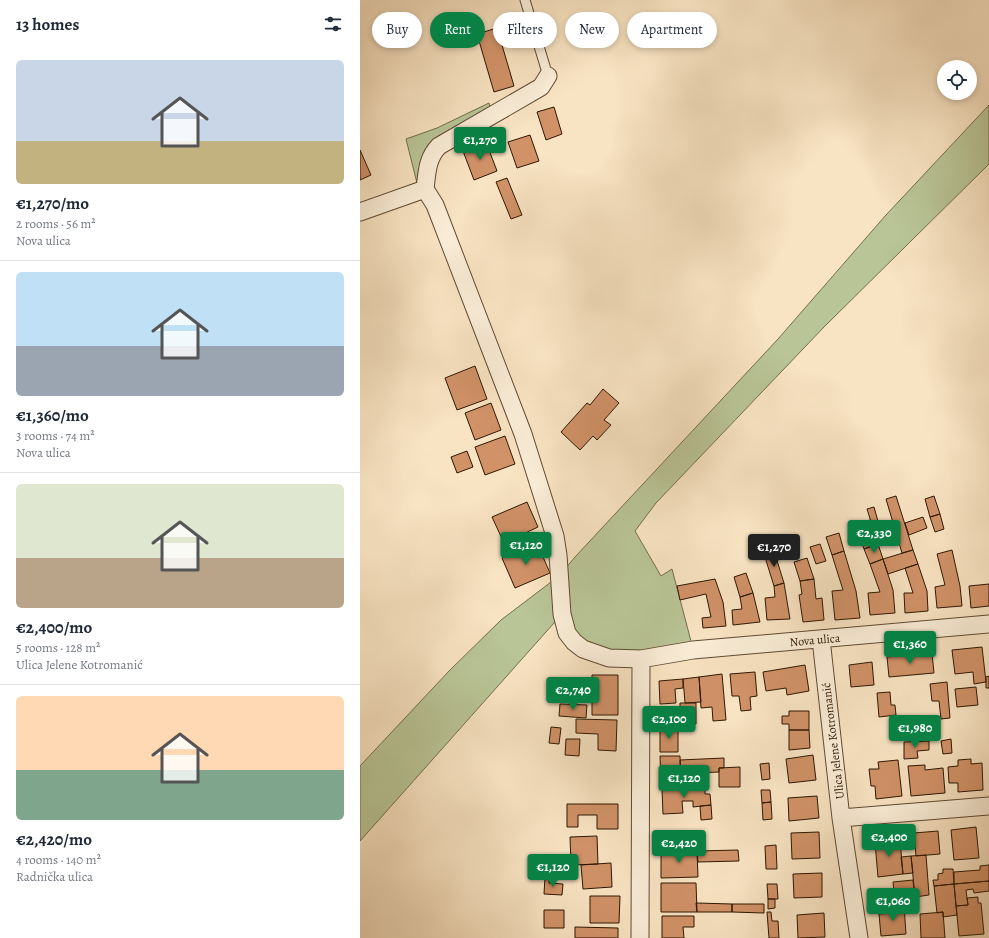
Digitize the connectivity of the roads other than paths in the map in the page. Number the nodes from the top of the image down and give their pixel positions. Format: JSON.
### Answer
{"nodes":[{"id":1,"x":526,"y":0,"type":"edge"},
{"id":2,"x":548,"y":76,"type":"joint"},
{"id":3,"x":417,"y":192,"type":"junction"},
{"id":4,"x":360,"y":212,"type":"edge"},
{"id":5,"x":989,"y":624,"type":"edge"},
{"id":6,"x":821,"y":639,"type":"junction"},
{"id":7,"x":641,"y":659,"type":"junction"},
{"id":8,"x":989,"y":806,"type":"edge"},
{"id":9,"x":841,"y":818,"type":"junction"},
{"id":10,"x":640,"y":938,"type":"edge"},
{"id":11,"x":860,"y":938,"type":"edge"}],
"edges":[{"from":1,"to":2,"type":"lane"},
{"from":2,"to":3,"type":"street"},
{"from":3,"to":4,"type":"street"},
{"from":3,"to":7,"type":"street","name":"Nova ulica"},
{"from":5,"to":6,"type":"street","name":"Nova ulica"},
{"from":6,"to":7,"type":"street","name":"Nova ulica"},
{"from":6,"to":9,"type":"street","name":"Ulica Jelene Kotromanić"},
{"from":7,"to":10,"type":"street"},
{"from":8,"to":9,"type":"street"},
{"from":9,"to":11,"type":"street","name":"Ulica Jelene Kotromanić"}]}
